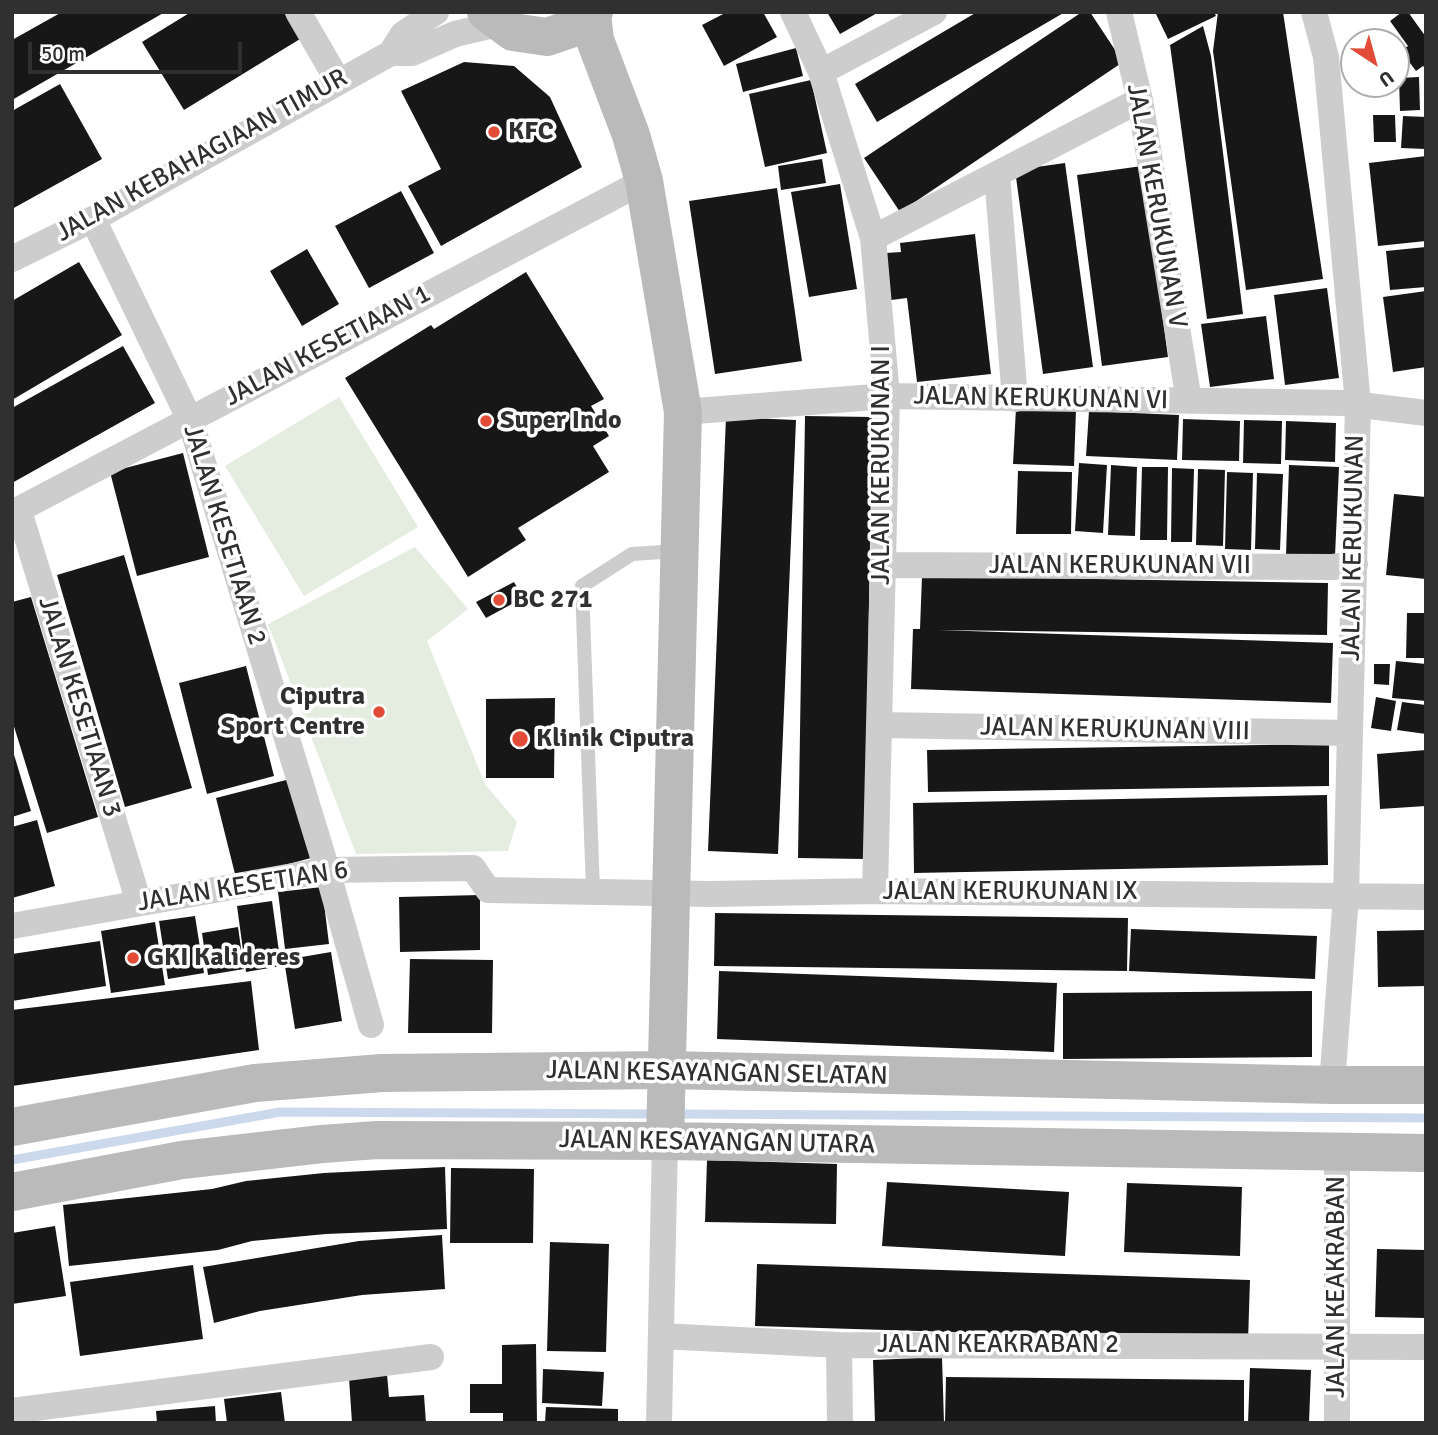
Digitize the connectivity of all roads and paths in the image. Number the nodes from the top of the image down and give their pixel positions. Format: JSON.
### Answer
{"nodes":[{"id":1,"x":298,"y":12,"type":"edge"},
{"id":2,"x":436,"y":12,"type":"edge"},
{"id":3,"x":793,"y":12,"type":"edge"},
{"id":4,"x":934,"y":12,"type":"edge"},
{"id":5,"x":1119,"y":12,"type":"edge"},
{"id":6,"x":1314,"y":12,"type":"edge"},
{"id":7,"x":492,"y":18,"type":"edge"},
{"id":8,"x":583,"y":20,"type":"edge"},
{"id":9,"x":391,"y":53,"type":"junction"},
{"id":10,"x":821,"y":72,"type":"junction"},
{"id":11,"x":338,"y":81,"type":"junction"},
{"id":12,"x":1140,"y":100,"type":"junction"},
{"id":13,"x":997,"y":174,"type":"junction"},
{"id":14,"x":644,"y":181,"type":"junction"},
{"id":15,"x":93,"y":219,"type":"junction"},
{"id":16,"x":873,"y":238,"type":"junction"},
{"id":17,"x":12,"y":259,"type":"edge"},
{"id":18,"x":887,"y":396,"type":"junction"},
{"id":19,"x":1015,"y":399,"type":"junction"},
{"id":20,"x":1189,"y":401,"type":"junction"},
{"id":21,"x":1358,"y":404,"type":"junction"},
{"id":22,"x":683,"y":412,"type":"junction"},
{"id":23,"x":1426,"y":413,"type":"edge"},
{"id":24,"x":190,"y":419,"type":"junction"},
{"id":25,"x":16,"y":512,"type":"edge"},
{"id":26,"x":680,"y":551,"type":"junction"},
{"id":27,"x":883,"y":565,"type":"junction"},
{"id":28,"x":1355,"y":565,"type":"junction"},
{"id":29,"x":880,"y":725,"type":"junction"},
{"id":30,"x":1349,"y":733,"type":"junction"},
{"id":31,"x":327,"y":870,"type":"junction"},
{"id":32,"x":593,"y":891,"type":"junction"},
{"id":33,"x":673,"y":891,"type":"junction"},
{"id":34,"x":875,"y":891,"type":"junction"},
{"id":35,"x":1346,"y":895,"type":"junction"},
{"id":36,"x":1426,"y":897,"type":"edge"},
{"id":37,"x":139,"y":903,"type":"junction"},
{"id":38,"x":12,"y":926,"type":"edge"},
{"id":39,"x":371,"y":1025,"type":"dead end"},
{"id":40,"x":668,"y":1073,"type":"junction"},
{"id":41,"x":1426,"y":1084,"type":"edge"},
{"id":42,"x":1332,"y":1085,"type":"junction"},
{"id":43,"x":12,"y":1127,"type":"edge"},
{"id":44,"x":665,"y":1137,"type":"junction"},
{"id":45,"x":1337,"y":1152,"type":"junction"},
{"id":46,"x":1426,"y":1153,"type":"edge"},
{"id":47,"x":12,"y":1192,"type":"edge"},
{"id":48,"x":661,"y":1336,"type":"junction"},
{"id":49,"x":839,"y":1345,"type":"junction"},
{"id":50,"x":1336,"y":1345,"type":"junction"},
{"id":51,"x":1426,"y":1347,"type":"edge"},
{"id":52,"x":431,"y":1357,"type":"dead end"},
{"id":53,"x":12,"y":1410,"type":"edge"},
{"id":54,"x":659,"y":1423,"type":"edge"},
{"id":55,"x":840,"y":1423,"type":"edge"},
{"id":56,"x":1337,"y":1423,"type":"edge"}],
"edges":[{"from":1,"to":11,"type":"street"},
{"from":2,"to":9,"type":"street","name":"JALAN KEBAHAGIAAN TIMUR"},
{"from":3,"to":10,"type":"street","name":"JALAN KERUKUNAN I"},
{"from":4,"to":10,"type":"street"},
{"from":5,"to":12,"type":"street","name":"JALAN KERUKUNAN V"},
{"from":6,"to":21,"type":"street","name":"JALAN KERUKUNAN"},
{"from":7,"to":8,"type":"street"},
{"from":7,"to":9,"type":"street","name":"JALAN KEBAHAGIAAN TIMUR"},
{"from":8,"to":14,"type":"street"},
{"from":9,"to":11,"type":"street","name":"JALAN KEBAHAGIAAN TIMUR"},
{"from":10,"to":16,"type":"street","name":"JALAN KERUKUNAN I"},
{"from":11,"to":15,"type":"street","name":"JALAN KEBAHAGIAAN TIMUR"},
{"from":12,"to":13,"type":"street"},
{"from":12,"to":20,"type":"street","name":"JALAN KERUKUNAN V"},
{"from":13,"to":16,"type":"street"},
{"from":13,"to":19,"type":"street"},
{"from":14,"to":22,"type":"street"},
{"from":14,"to":24,"type":"street","name":"JALAN KESETIAAN 1"},
{"from":15,"to":17,"type":"street","name":"JALAN KEBAHAGIAAN TIMUR"},
{"from":15,"to":24,"type":"street","name":"JALAN KESETIAAN 2"},
{"from":16,"to":18,"type":"street","name":"JALAN KERUKUNAN I"},
{"from":18,"to":19,"type":"street","name":"JALAN KERUKUNAN VI"},
{"from":18,"to":22,"type":"street","name":"JALAN KERUKUNAN VI"},
{"from":18,"to":27,"type":"street","name":"JALAN KERUKUNAN I"},
{"from":19,"to":20,"type":"street","name":"JALAN KERUKUNAN VI"},
{"from":20,"to":21,"type":"street","name":"JALAN KERUKUNAN VI"},
{"from":21,"to":23,"type":"street","name":"JALAN KERUKUNAN VI"},
{"from":21,"to":28,"type":"street","name":"JALAN KERUKUNAN"},
{"from":22,"to":26,"type":"street"},
{"from":24,"to":25,"type":"street","name":"JALAN KESETIAAN 1"},
{"from":24,"to":31,"type":"street","name":"JALAN KESETIAAN 2"},
{"from":25,"to":37,"type":"street","name":"JALAN KESETIAAN 3"},
{"from":26,"to":32,"type":"lane"},
{"from":26,"to":33,"type":"street"},
{"from":27,"to":28,"type":"street","name":"JALAN KERUKUNAN VII"},
{"from":27,"to":29,"type":"street","name":"JALAN KERUKUNAN I"},
{"from":28,"to":30,"type":"street","name":"JALAN KERUKUNAN"},
{"from":29,"to":30,"type":"street","name":"JALAN KERUKUNAN VIII"},
{"from":29,"to":34,"type":"street","name":"JALAN KERUKUNAN I"},
{"from":30,"to":35,"type":"street","name":"JALAN KERUKUNAN"},
{"from":31,"to":32,"type":"street","name":"JALAN KESETIAN 6"},
{"from":31,"to":37,"type":"street","name":"JALAN KESETIAN 6"},
{"from":31,"to":39,"type":"street","name":"JALAN KESETIAAN 2"},
{"from":32,"to":33,"type":"street","name":"JALAN KESETIAN 6"},
{"from":33,"to":34,"type":"street","name":"JALAN KERUKUNAN IX"},
{"from":33,"to":40,"type":"street"},
{"from":34,"to":35,"type":"street","name":"JALAN KERUKUNAN IX"},
{"from":35,"to":36,"type":"street","name":"JALAN KERUKUNAN IX"},
{"from":35,"to":42,"type":"street","name":"JALAN KERUKUNAN"},
{"from":37,"to":38,"type":"street","name":"JALAN KESETIAN 6"},
{"from":40,"to":42,"type":"street","name":"JALAN KESAYANGAN SELATAN"},
{"from":40,"to":43,"type":"street","name":"JALAN KESAYANGAN SELATAN"},
{"from":40,"to":44,"type":"street"},
{"from":41,"to":42,"type":"street","name":"JALAN KESAYANGAN SELATAN"},
{"from":44,"to":45,"type":"street","name":"JALAN KESAYANGAN UTARA"},
{"from":44,"to":47,"type":"street","name":"JALAN KESAYANGAN UTARA"},
{"from":44,"to":48,"type":"street"},
{"from":45,"to":46,"type":"street","name":"JALAN KESAYANGAN UTARA"},
{"from":45,"to":50,"type":"street","name":"JALAN KEAKRABAN"},
{"from":48,"to":49,"type":"street","name":"JALAN KEAKRABAN 2"},
{"from":48,"to":54,"type":"street"},
{"from":49,"to":50,"type":"street","name":"JALAN KEAKRABAN 2"},
{"from":49,"to":55,"type":"street"},
{"from":50,"to":51,"type":"street","name":"JALAN KEAKRABAN 2"},
{"from":50,"to":56,"type":"street","name":"JALAN KEAKRABAN"},
{"from":52,"to":53,"type":"street"}]}
